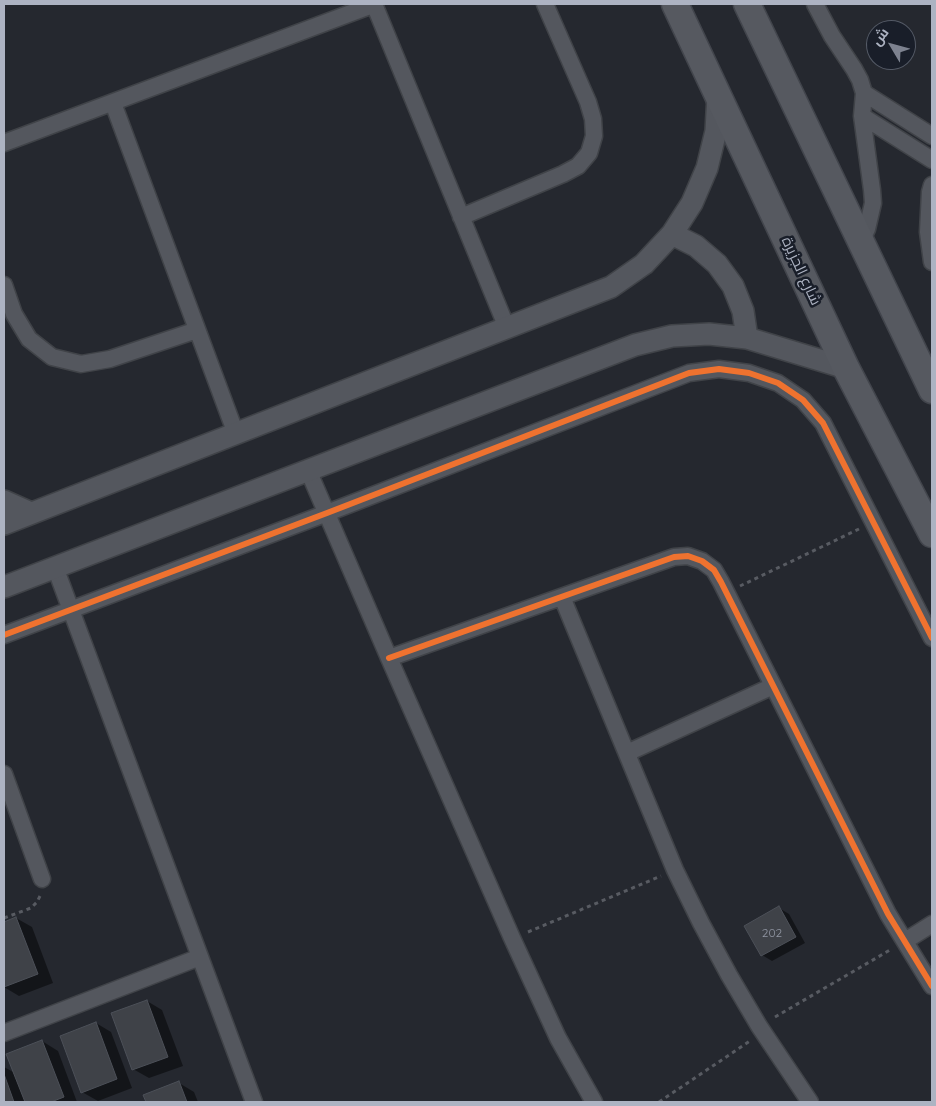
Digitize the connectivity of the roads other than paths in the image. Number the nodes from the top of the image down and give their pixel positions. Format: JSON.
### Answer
{"nodes":[{"id":1,"x":374,"y":4,"type":"edge"},
{"id":2,"x":544,"y":4,"type":"edge"},
{"id":3,"x":675,"y":4,"type":"edge"},
{"id":4,"x":747,"y":4,"type":"edge"},
{"id":5,"x":815,"y":4,"type":"edge"},
{"id":6,"x":718,"y":93,"type":"junction"},
{"id":7,"x":864,"y":93,"type":"junction"},
{"id":8,"x":113,"y":102,"type":"junction"},
{"id":9,"x":862,"y":116,"type":"junction"},
{"id":10,"x":932,"y":136,"type":"edge"},
{"id":11,"x":4,"y":144,"type":"edge"},
{"id":12,"x":932,"y":160,"type":"edge"},
{"id":13,"x":932,"y":185,"type":"edge"},
{"id":14,"x":461,"y":217,"type":"junction"},
{"id":15,"x":672,"y":234,"type":"junction"},
{"id":16,"x":861,"y":242,"type":"junction"},
{"id":17,"x":932,"y":262,"type":"edge"},
{"id":18,"x":4,"y":284,"type":"edge"},
{"id":19,"x":507,"y":328,"type":"junction"},
{"id":20,"x":197,"y":330,"type":"junction"},
{"id":21,"x":747,"y":338,"type":"junction"},
{"id":22,"x":846,"y":368,"type":"junction"},
{"id":23,"x":932,"y":390,"type":"edge"},
{"id":24,"x":236,"y":434,"type":"junction"},
{"id":25,"x":308,"y":470,"type":"junction"},
{"id":26,"x":4,"y":501,"type":"edge"},
{"id":27,"x":31,"y":513,"type":"junction"},
{"id":28,"x":326,"y":513,"type":"junction"},
{"id":29,"x":4,"y":524,"type":"edge"},
{"id":30,"x":932,"y":534,"type":"edge"},
{"id":31,"x":55,"y":567,"type":"junction"},
{"id":32,"x":4,"y":587,"type":"edge"},
{"id":33,"x":562,"y":596,"type":"junction"},
{"id":34,"x":71,"y":610,"type":"junction"},
{"id":35,"x":4,"y":635,"type":"edge"},
{"id":36,"x":932,"y":638,"type":"edge"},
{"id":37,"x":389,"y":658,"type":"junction"},
{"id":38,"x":774,"y":686,"type":"junction"},
{"id":39,"x":626,"y":753,"type":"junction"},
{"id":40,"x":4,"y":774,"type":"edge"},
{"id":41,"x":42,"y":879,"type":"road end"},
{"id":42,"x":932,"y":924,"type":"edge"},
{"id":43,"x":905,"y":941,"type":"junction"},
{"id":44,"x":200,"y":957,"type":"junction"},
{"id":45,"x":932,"y":986,"type":"edge"},
{"id":46,"x":4,"y":1033,"type":"edge"},
{"id":47,"x":254,"y":1102,"type":"edge"},
{"id":48,"x":594,"y":1102,"type":"edge"},
{"id":49,"x":810,"y":1102,"type":"edge"}],
"edges":[{"from":1,"to":8,"type":"street"},
{"from":1,"to":14,"type":"street"},
{"from":2,"to":14,"type":"street"},
{"from":3,"to":6,"type":"main road","name":"شارع الجزيرة"},
{"from":4,"to":16,"type":"main road"},
{"from":5,"to":7,"type":"street"},
{"from":6,"to":15,"type":"street"},
{"from":6,"to":22,"type":"main road","name":"شارع الجزيرة"},
{"from":7,"to":9,"type":"street"},
{"from":7,"to":10,"type":"street"},
{"from":8,"to":11,"type":"street"},
{"from":8,"to":20,"type":"street"},
{"from":9,"to":12,"type":"street"},
{"from":9,"to":16,"type":"street"},
{"from":13,"to":17,"type":"street"},
{"from":14,"to":19,"type":"street"},
{"from":15,"to":19,"type":"street"},
{"from":15,"to":21,"type":"street"},
{"from":16,"to":23,"type":"main road"},
{"from":18,"to":20,"type":"street"},
{"from":19,"to":24,"type":"street"},
{"from":20,"to":24,"type":"street"},
{"from":21,"to":22,"type":"street"},
{"from":21,"to":25,"type":"street"},
{"from":22,"to":30,"type":"main road","name":"شارع الجزيرة"},
{"from":24,"to":27,"type":"street"},
{"from":25,"to":28,"type":"street"},
{"from":25,"to":31,"type":"street"},
{"from":26,"to":27,"type":"street"},
{"from":27,"to":29,"type":"street"},
{"from":28,"to":34,"type":"street"},
{"from":28,"to":36,"type":"street"},
{"from":28,"to":37,"type":"street"},
{"from":31,"to":32,"type":"street"},
{"from":31,"to":34,"type":"street"},
{"from":33,"to":37,"type":"street"},
{"from":33,"to":38,"type":"street"},
{"from":33,"to":39,"type":"street"},
{"from":34,"to":35,"type":"street"},
{"from":34,"to":44,"type":"street"},
{"from":37,"to":48,"type":"street"},
{"from":38,"to":39,"type":"street"},
{"from":38,"to":43,"type":"street"},
{"from":39,"to":49,"type":"street"},
{"from":40,"to":41,"type":"street"},
{"from":42,"to":43,"type":"street"},
{"from":43,"to":45,"type":"street"},
{"from":44,"to":46,"type":"street"},
{"from":44,"to":47,"type":"street"}]}
